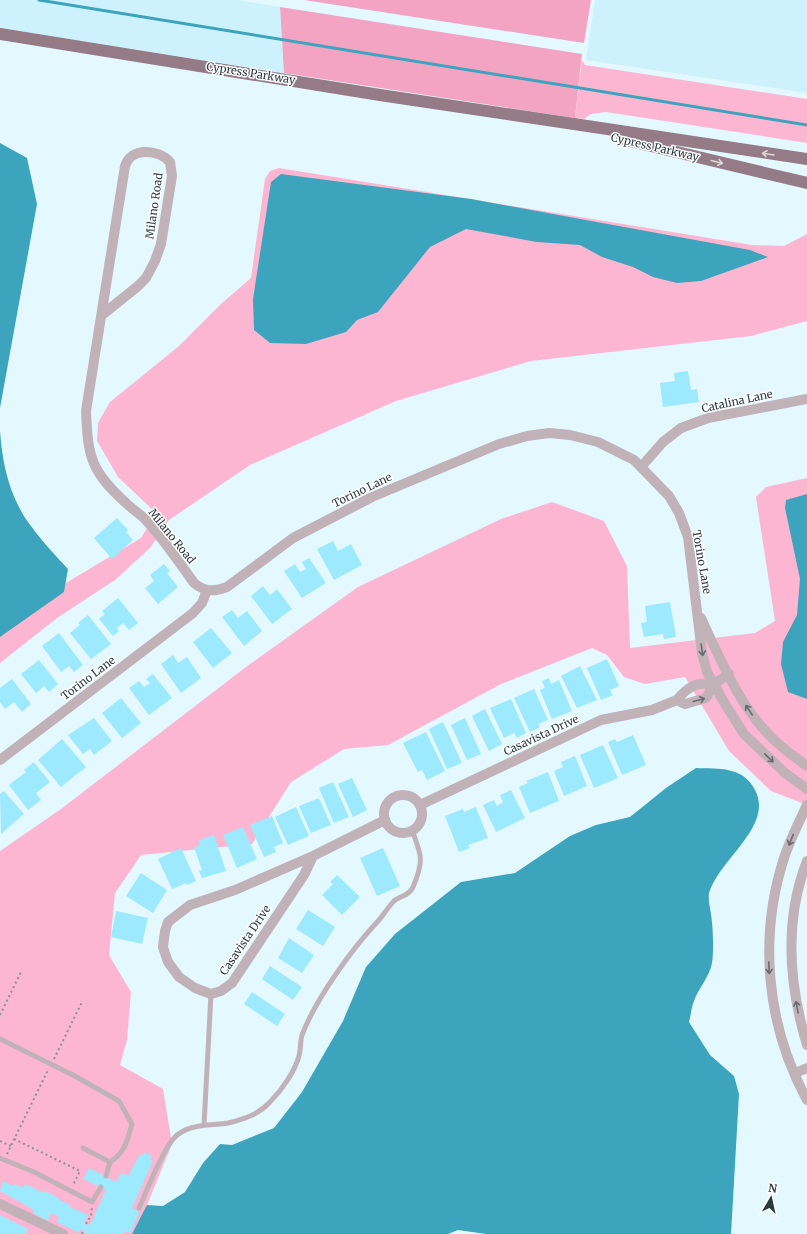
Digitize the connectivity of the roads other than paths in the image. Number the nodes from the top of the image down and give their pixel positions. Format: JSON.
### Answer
{"nodes":[{"id":1,"x":0,"y":34,"type":"edge"},
{"id":2,"x":502,"y":113,"type":"junction"},
{"id":3,"x":807,"y":159,"type":"edge"},
{"id":4,"x":807,"y":183,"type":"edge"},
{"id":5,"x":102,"y":315,"type":"junction"},
{"id":6,"x":807,"y":399,"type":"edge"},
{"id":7,"x":641,"y":466,"type":"junction"},
{"id":8,"x":207,"y":590,"type":"junction"},
{"id":9,"x":698,"y":611,"type":"junction"},
{"id":10,"x":729,"y":674,"type":"junction"},
{"id":11,"x":714,"y":684,"type":"junction"},
{"id":12,"x":677,"y":700,"type":"junction"},
{"id":13,"x":0,"y":760,"type":"edge"},
{"id":14,"x":807,"y":766,"type":"edge"},
{"id":15,"x":807,"y":788,"type":"edge"},
{"id":16,"x":420,"y":805,"type":"junction"},
{"id":17,"x":807,"y":805,"type":"edge"},
{"id":18,"x":385,"y":820,"type":"junction"},
{"id":19,"x":412,"y":830,"type":"junction"},
{"id":20,"x":313,"y":856,"type":"junction"},
{"id":21,"x":807,"y":861,"type":"edge"},
{"id":22,"x":211,"y":994,"type":"junction"},
{"id":23,"x":0,"y":1039,"type":"edge"},
{"id":24,"x":807,"y":1045,"type":"edge"},
{"id":25,"x":807,"y":1068,"type":"edge"},
{"id":26,"x":795,"y":1072,"type":"junction"},
{"id":27,"x":807,"y":1100,"type":"edge"},
{"id":28,"x":204,"y":1125,"type":"junction"},
{"id":29,"x":83,"y":1148,"type":"dead end"},
{"id":30,"x":2,"y":1159,"type":"edge"},
{"id":31,"x":110,"y":1162,"type":"junction"},
{"id":32,"x":106,"y":1176,"type":"dead end"},
{"id":33,"x":100,"y":1187,"type":"dead end"},
{"id":34,"x":0,"y":1204,"type":"edge"},
{"id":35,"x":139,"y":1208,"type":"dead end"},
{"id":36,"x":64,"y":1234,"type":"edge"}],
"edges":[{"from":1,"to":2,"type":"main road","name":"Cypress Parkway"},
{"from":3,"to":2,"type":"main road","name":"Cypress Parkway","one_way":true},
{"from":2,"to":4,"type":"main road","name":"Cypress Parkway","one_way":true},
{"from":5,"to":5,"type":"street","name":"Milano Road"},
{"from":5,"to":8,"type":"street","name":"Milano Road"},
{"from":6,"to":7,"type":"street","name":"Catalina Lane"},
{"from":7,"to":8,"type":"street","name":"Torino Lane"},
{"from":7,"to":9,"type":"street","name":"Torino Lane"},
{"from":8,"to":13,"type":"street","name":"Torino Lane"},
{"from":9,"to":10,"type":"street","name":"Torino Lane"},
{"from":9,"to":11,"type":"street","name":"Torino Lane","one_way":true},
{"from":10,"to":11,"type":"street"},
{"from":14,"to":10,"type":"street","name":"Torino Lane","one_way":true},
{"from":11,"to":12,"type":"street","name":"Casavista Drive"},
{"from":12,"to":11,"type":"street","name":"Casavista Drive","one_way":true},
{"from":11,"to":15,"type":"street","name":"Torino Lane","one_way":true},
{"from":12,"to":16,"type":"street","name":"Casavista Drive"},
{"from":16,"to":18,"type":"street"},
{"from":16,"to":19,"type":"street"},
{"from":17,"to":26,"type":"street","one_way":true},
{"from":18,"to":19,"type":"street"},
{"from":18,"to":20,"type":"street"},
{"from":19,"to":28,"type":"lane"},
{"from":20,"to":22,"type":"street","name":"Casavista Drive"},
{"from":20,"to":22,"type":"street"},
{"from":24,"to":21,"type":"street","one_way":true},
{"from":22,"to":28,"type":"lane"},
{"from":23,"to":31,"type":"lane"},
{"from":25,"to":26,"type":"street"},
{"from":26,"to":27,"type":"street"},
{"from":28,"to":35,"type":"lane"},
{"from":29,"to":31,"type":"lane"},
{"from":30,"to":33,"type":"lane"},
{"from":31,"to":32,"type":"lane"},
{"from":34,"to":36,"type":"street"}]}
